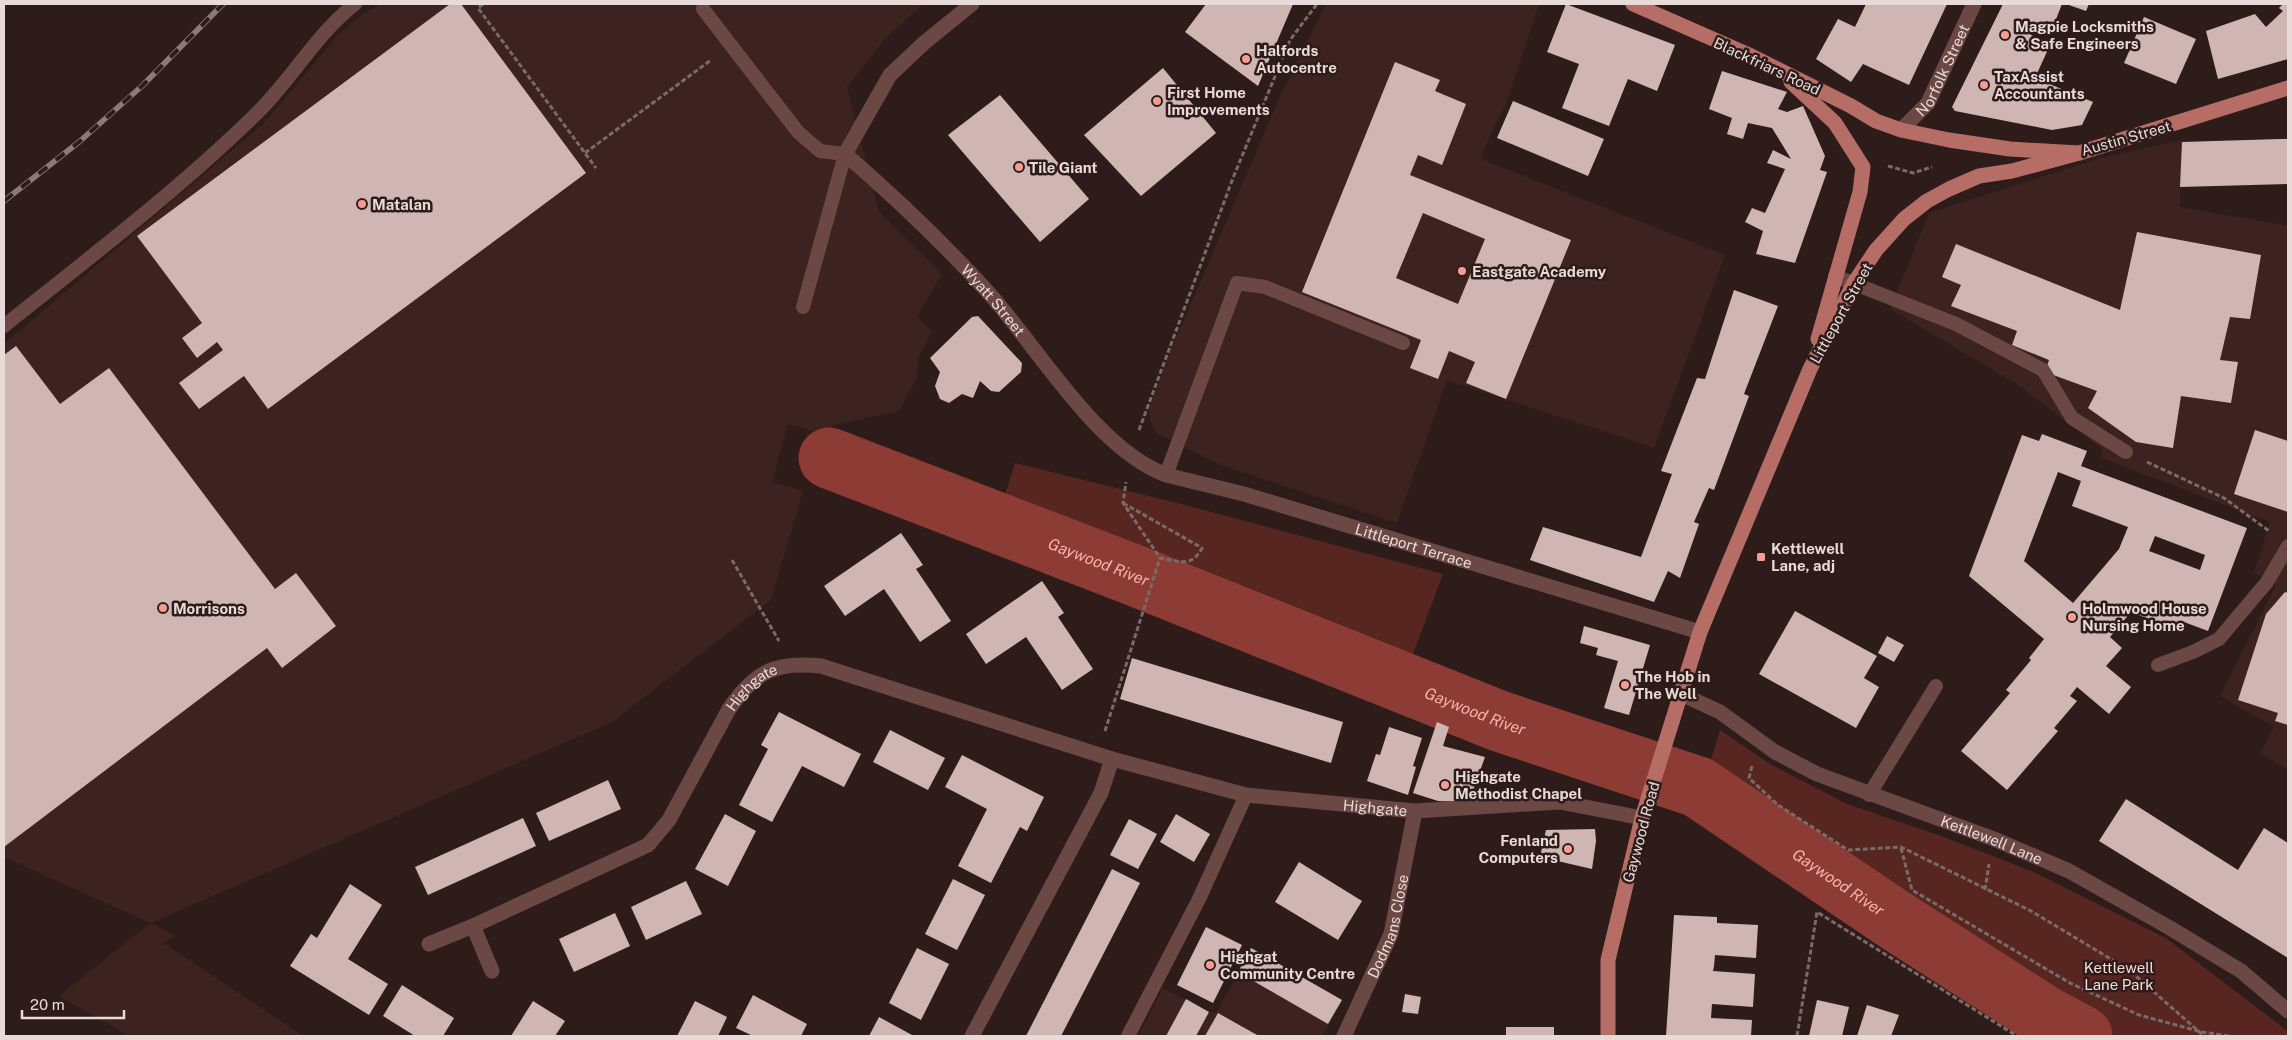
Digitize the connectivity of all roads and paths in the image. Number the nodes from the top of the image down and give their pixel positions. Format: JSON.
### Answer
{"nodes":[{"id":1,"x":355,"y":4,"type":"edge"},
{"id":2,"x":483,"y":4,"type":"edge"},
{"id":3,"x":972,"y":4,"type":"edge"},
{"id":4,"x":1317,"y":4,"type":"edge"},
{"id":5,"x":1633,"y":4,"type":"edge"},
{"id":6,"x":1974,"y":4,"type":"edge"},
{"id":7,"x":704,"y":9,"type":"dead end"},
{"id":8,"x":732,"y":45,"type":"junction"},
{"id":9,"x":1779,"y":70,"type":"junction"},
{"id":10,"x":2288,"y":88,"type":"edge"},
{"id":11,"x":1901,"y":130,"type":"junction"},
{"id":12,"x":1949,"y":140,"type":"junction"},
{"id":13,"x":585,"y":153,"type":"junction"},
{"id":14,"x":2079,"y":153,"type":"junction"},
{"id":15,"x":845,"y":154,"type":"junction"},
{"id":16,"x":1863,"y":166,"type":"junction"},
{"id":17,"x":596,"y":168,"type":"dead end"},
{"id":18,"x":1836,"y":276,"type":"junction"},
{"id":19,"x":1854,"y":282,"type":"junction"},
{"id":20,"x":804,"y":307,"type":"dead end"},
{"id":21,"x":4,"y":326,"type":"edge"},
{"id":22,"x":1403,"y":343,"type":"dead end"},
{"id":23,"x":1810,"y":369,"type":"junction"},
{"id":24,"x":2126,"y":452,"type":"joint"},
{"id":25,"x":1130,"y":455,"type":"junction"},
{"id":26,"x":1166,"y":474,"type":"junction"},
{"id":27,"x":2288,"y":546,"type":"edge"},
{"id":28,"x":1160,"y":558,"type":"junction"},
{"id":29,"x":732,"y":560,"type":"dead end"},
{"id":30,"x":1700,"y":632,"type":"junction"},
{"id":31,"x":800,"y":664,"type":"junction"},
{"id":32,"x":2158,"y":665,"type":"dead end"},
{"id":33,"x":1936,"y":686,"type":"dead end"},
{"id":34,"x":1681,"y":694,"type":"junction"},
{"id":35,"x":1759,"y":739,"type":"junction"},
{"id":36,"x":1112,"y":759,"type":"junction"},
{"id":37,"x":1246,"y":795,"type":"junction"},
{"id":38,"x":1870,"y":795,"type":"junction"},
{"id":39,"x":1414,"y":811,"type":"junction"},
{"id":40,"x":1642,"y":818,"type":"junction"},
{"id":41,"x":1901,"y":847,"type":"junction"},
{"id":42,"x":474,"y":926,"type":"junction"},
{"id":43,"x":429,"y":944,"type":"dead end"},
{"id":44,"x":492,"y":971,"type":"dead end"},
{"id":45,"x":2288,"y":1011,"type":"edge"},
{"id":46,"x":2202,"y":1032,"type":"junction"},
{"id":47,"x":972,"y":1036,"type":"edge"},
{"id":48,"x":1128,"y":1036,"type":"edge"},
{"id":49,"x":1344,"y":1036,"type":"edge"},
{"id":50,"x":1608,"y":1036,"type":"edge"},
{"id":51,"x":1797,"y":1036,"type":"edge"},
{"id":52,"x":2017,"y":1036,"type":"edge"},
{"id":53,"x":2204,"y":1036,"type":"edge"},
{"id":54,"x":2229,"y":1036,"type":"edge"}],
"edges":[{"from":1,"to":21,"type":"lane"},
{"from":2,"to":13,"type":"path"},
{"from":3,"to":15,"type":"street"},
{"from":4,"to":25,"type":"path"},
{"from":5,"to":9,"type":"main road","name":"Blackfriars Road"},
{"from":6,"to":11,"type":"street","name":"Norfolk Street"},
{"from":7,"to":8,"type":"lane"},
{"from":8,"to":13,"type":"path"},
{"from":8,"to":15,"type":"lane"},
{"from":9,"to":11,"type":"main road","name":"Blackfriars Road"},
{"from":9,"to":16,"type":"main road"},
{"from":10,"to":14,"type":"main road","name":"Austin Street"},
{"from":11,"to":12,"type":"main road","name":"Austin Street"},
{"from":12,"to":14,"type":"main road","name":"Austin Street"},
{"from":12,"to":16,"type":"path"},
{"from":13,"to":17,"type":"path"},
{"from":14,"to":19,"type":"main road","name":"Littleport Street"},
{"from":15,"to":20,"type":"lane"},
{"from":15,"to":25,"type":"street","name":"Wyatt Street"},
{"from":16,"to":18,"type":"main road","name":"Littleport Street"},
{"from":18,"to":19,"type":"lane"},
{"from":18,"to":23,"type":"main road","name":"Littleport Street"},
{"from":19,"to":23,"type":"main road","name":"Littleport Street"},
{"from":19,"to":24,"type":"lane"},
{"from":22,"to":26,"type":"lane"},
{"from":23,"to":30,"type":"main road","name":"Littleport Street"},
{"from":24,"to":27,"type":"path"},
{"from":25,"to":26,"type":"street","name":"Littleport Terrace"},
{"from":26,"to":30,"type":"street","name":"Littleport Terrace"},
{"from":27,"to":32,"type":"lane"},
{"from":28,"to":28,"type":"path"},
{"from":28,"to":36,"type":"path"},
{"from":29,"to":31,"type":"path"},
{"from":30,"to":34,"type":"main road","name":"Gaywood Road"},
{"from":31,"to":36,"type":"street","name":"Highgate"},
{"from":31,"to":42,"type":"street","name":"Highgate"},
{"from":33,"to":38,"type":"lane"},
{"from":34,"to":35,"type":"street","name":"Kettlewell Lane"},
{"from":34,"to":40,"type":"main road","name":"Gaywood Road"},
{"from":35,"to":38,"type":"street","name":"Kettlewell Lane"},
{"from":35,"to":41,"type":"path"},
{"from":36,"to":37,"type":"street","name":"Highgate"},
{"from":36,"to":47,"type":"street"},
{"from":37,"to":39,"type":"street","name":"Highgate"},
{"from":37,"to":48,"type":"lane"},
{"from":38,"to":45,"type":"street","name":"Kettlewell Lane"},
{"from":39,"to":40,"type":"street","name":"Highgate"},
{"from":39,"to":49,"type":"street","name":"Dodmans Close"},
{"from":40,"to":50,"type":"main road","name":"Gaywood Road"},
{"from":41,"to":46,"type":"path"},
{"from":41,"to":46,"type":"path"},
{"from":42,"to":43,"type":"street","name":"Highgate"},
{"from":42,"to":44,"type":"street"},
{"from":46,"to":53,"type":"path"},
{"from":46,"to":54,"type":"path"},
{"from":51,"to":52,"type":"path"}]}
